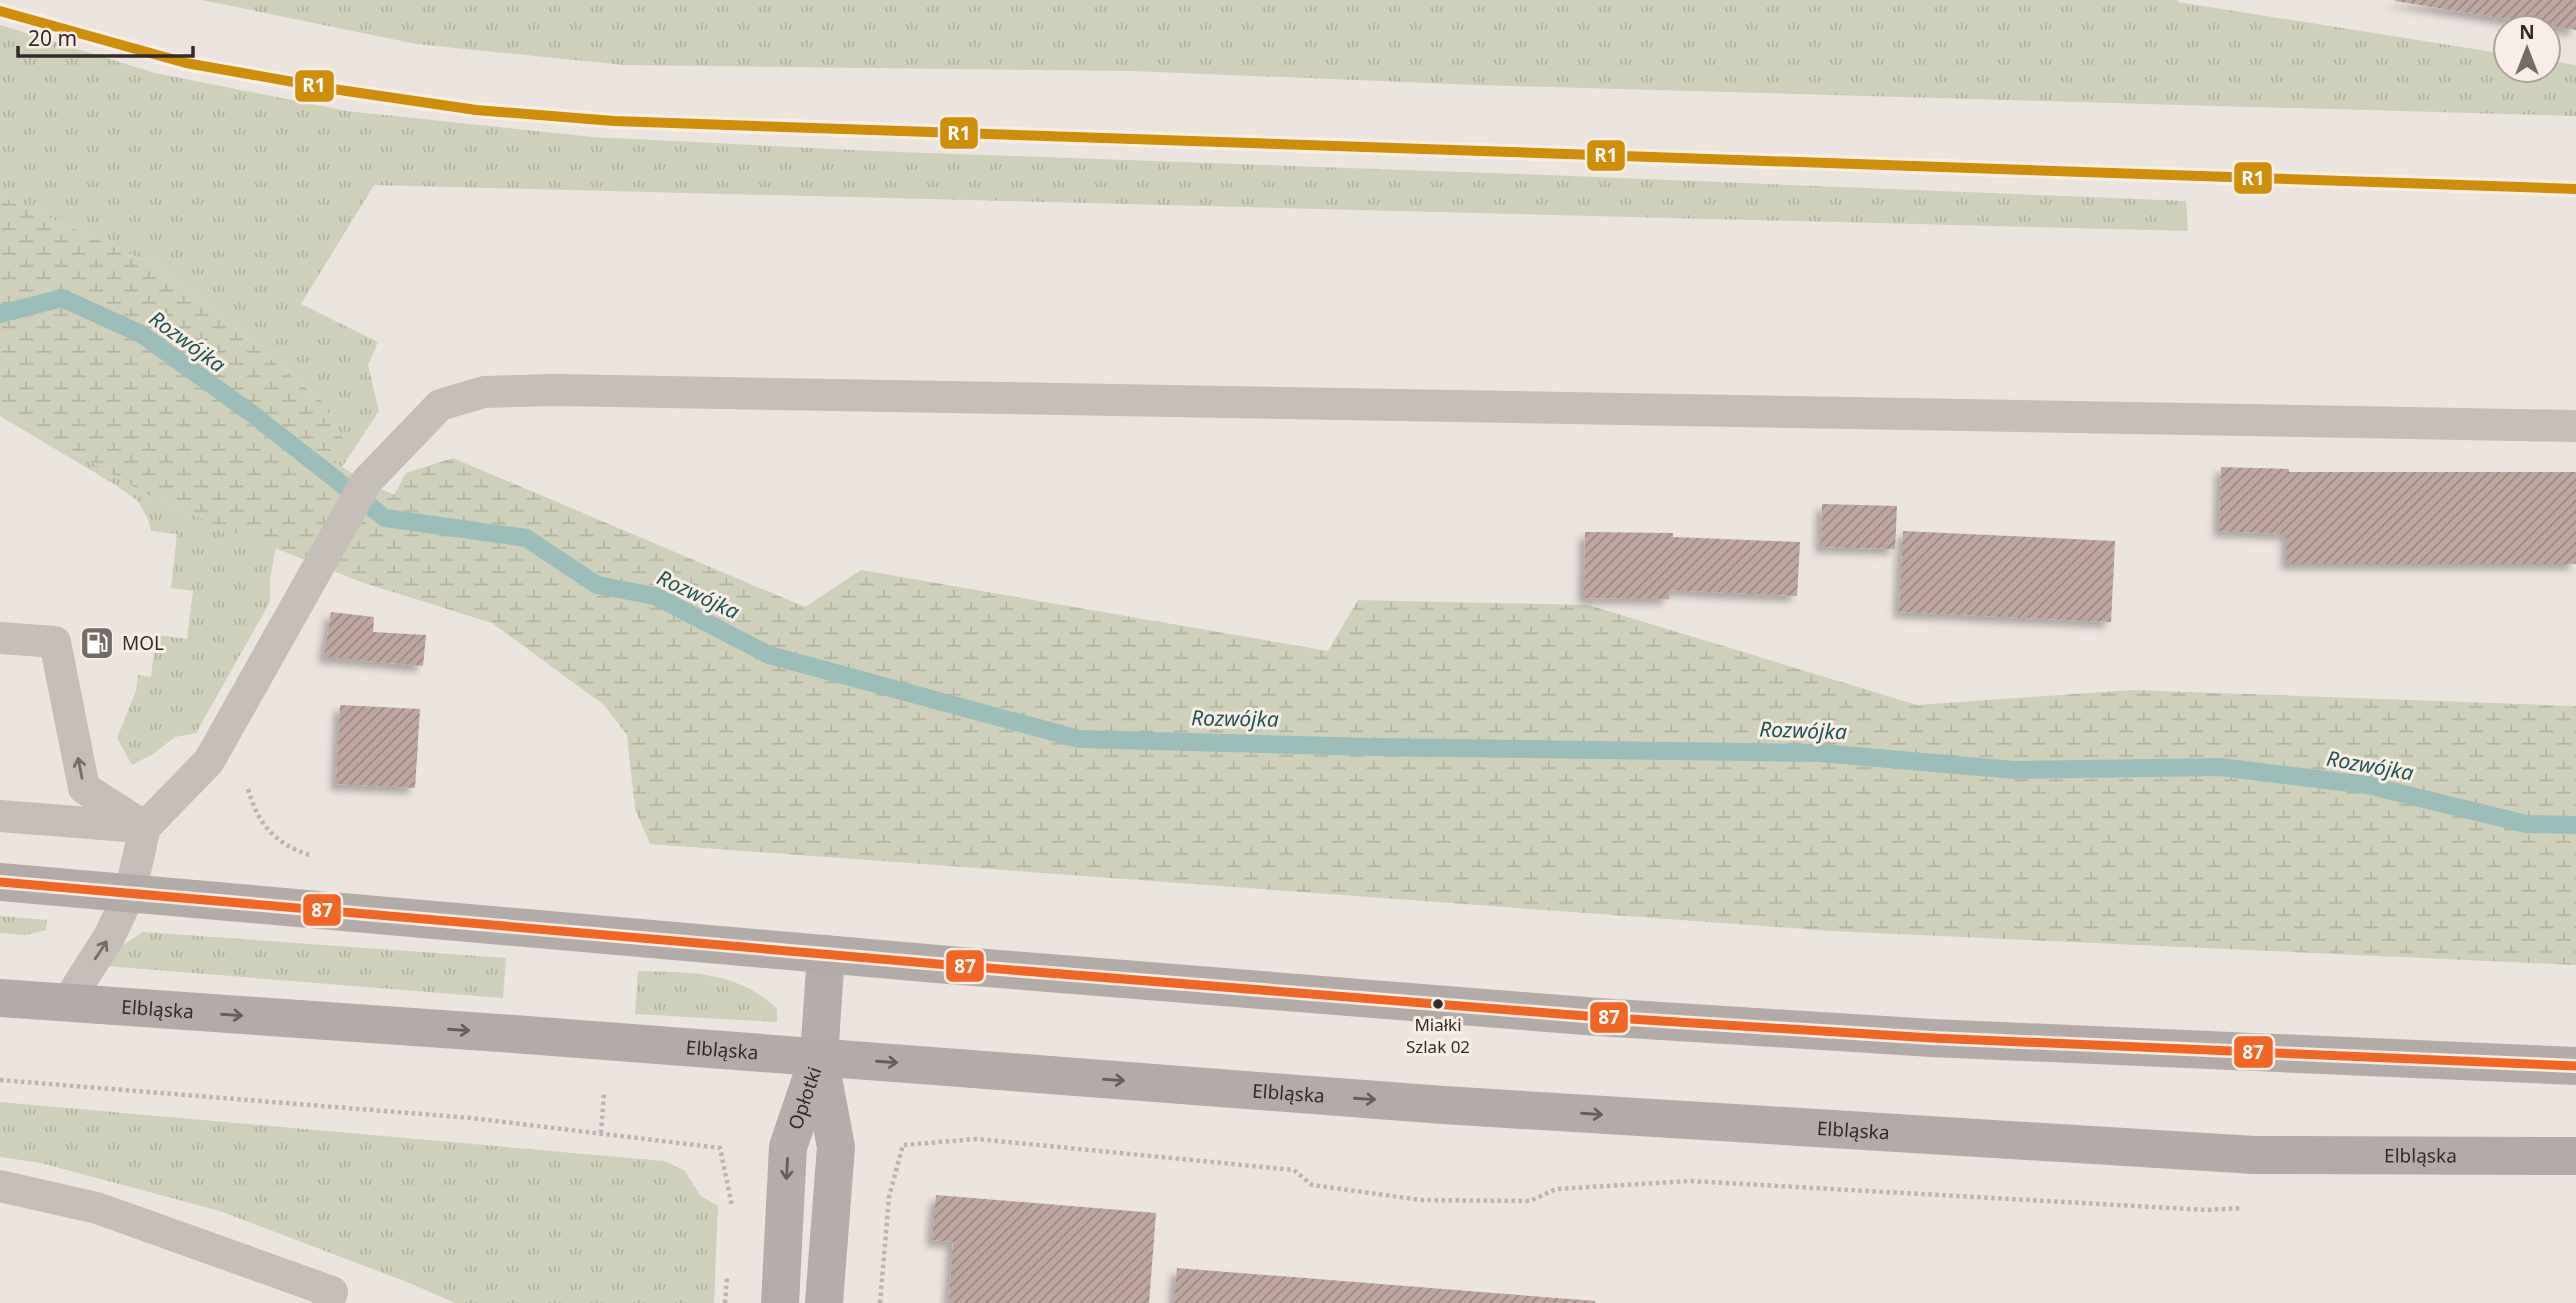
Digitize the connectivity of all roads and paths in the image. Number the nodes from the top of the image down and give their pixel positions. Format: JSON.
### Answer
{"nodes":[{"id":1,"x":2576,"y":426,"type":"edge"},
{"id":2,"x":0,"y":638,"type":"edge"},
{"id":3,"x":246,"y":782,"type":"dead end"},
{"id":4,"x":0,"y":816,"type":"edge"},
{"id":5,"x":145,"y":827,"type":"junction"},
{"id":6,"x":312,"y":856,"type":"dead end"},
{"id":7,"x":0,"y":882,"type":"edge"},
{"id":8,"x":130,"y":892,"type":"junction"},
{"id":9,"x":826,"y":954,"type":"junction"},
{"id":10,"x":0,"y":998,"type":"edge"},
{"id":11,"x":66,"y":1004,"type":"junction"},
{"id":12,"x":819,"y":1057,"type":"junction"},
{"id":13,"x":2576,"y":1066,"type":"edge"},
{"id":14,"x":0,"y":1080,"type":"edge"},
{"id":15,"x":2576,"y":1156,"type":"edge"},
{"id":16,"x":0,"y":1186,"type":"edge"},
{"id":17,"x":1556,"y":1189,"type":"dead end"},
{"id":18,"x":732,"y":1208,"type":"dead end"},
{"id":19,"x":727,"y":1276,"type":"dead end"},
{"id":20,"x":328,"y":1303,"type":"edge"},
{"id":21,"x":725,"y":1303,"type":"edge"},
{"id":22,"x":780,"y":1303,"type":"edge"},
{"id":23,"x":824,"y":1303,"type":"edge"},
{"id":24,"x":880,"y":1303,"type":"edge"}],
"edges":[{"from":1,"to":5,"type":"lane"},
{"from":5,"to":2,"type":"lane","one_way":true},
{"from":3,"to":6,"type":"path"},
{"from":4,"to":5,"type":"lane"},
{"from":5,"to":8,"type":"lane"},
{"from":7,"to":8,"type":"main road"},
{"from":8,"to":9,"type":"main road"},
{"from":11,"to":8,"type":"lane","one_way":true},
{"from":9,"to":12,"type":"street"},
{"from":9,"to":13,"type":"main road"},
{"from":10,"to":11,"type":"main road","name":"Elbląska"},
{"from":11,"to":12,"type":"main road","name":"Elbląska","one_way":true},
{"from":12,"to":15,"type":"main road","name":"Elbląska","one_way":true},
{"from":12,"to":22,"type":"street","name":"Opłotki","one_way":true},
{"from":12,"to":23,"type":"street","name":"Opłotki"},
{"from":14,"to":18,"type":"path"},
{"from":16,"to":20,"type":"lane"},
{"from":17,"to":24,"type":"path"},
{"from":19,"to":21,"type":"path"}]}
